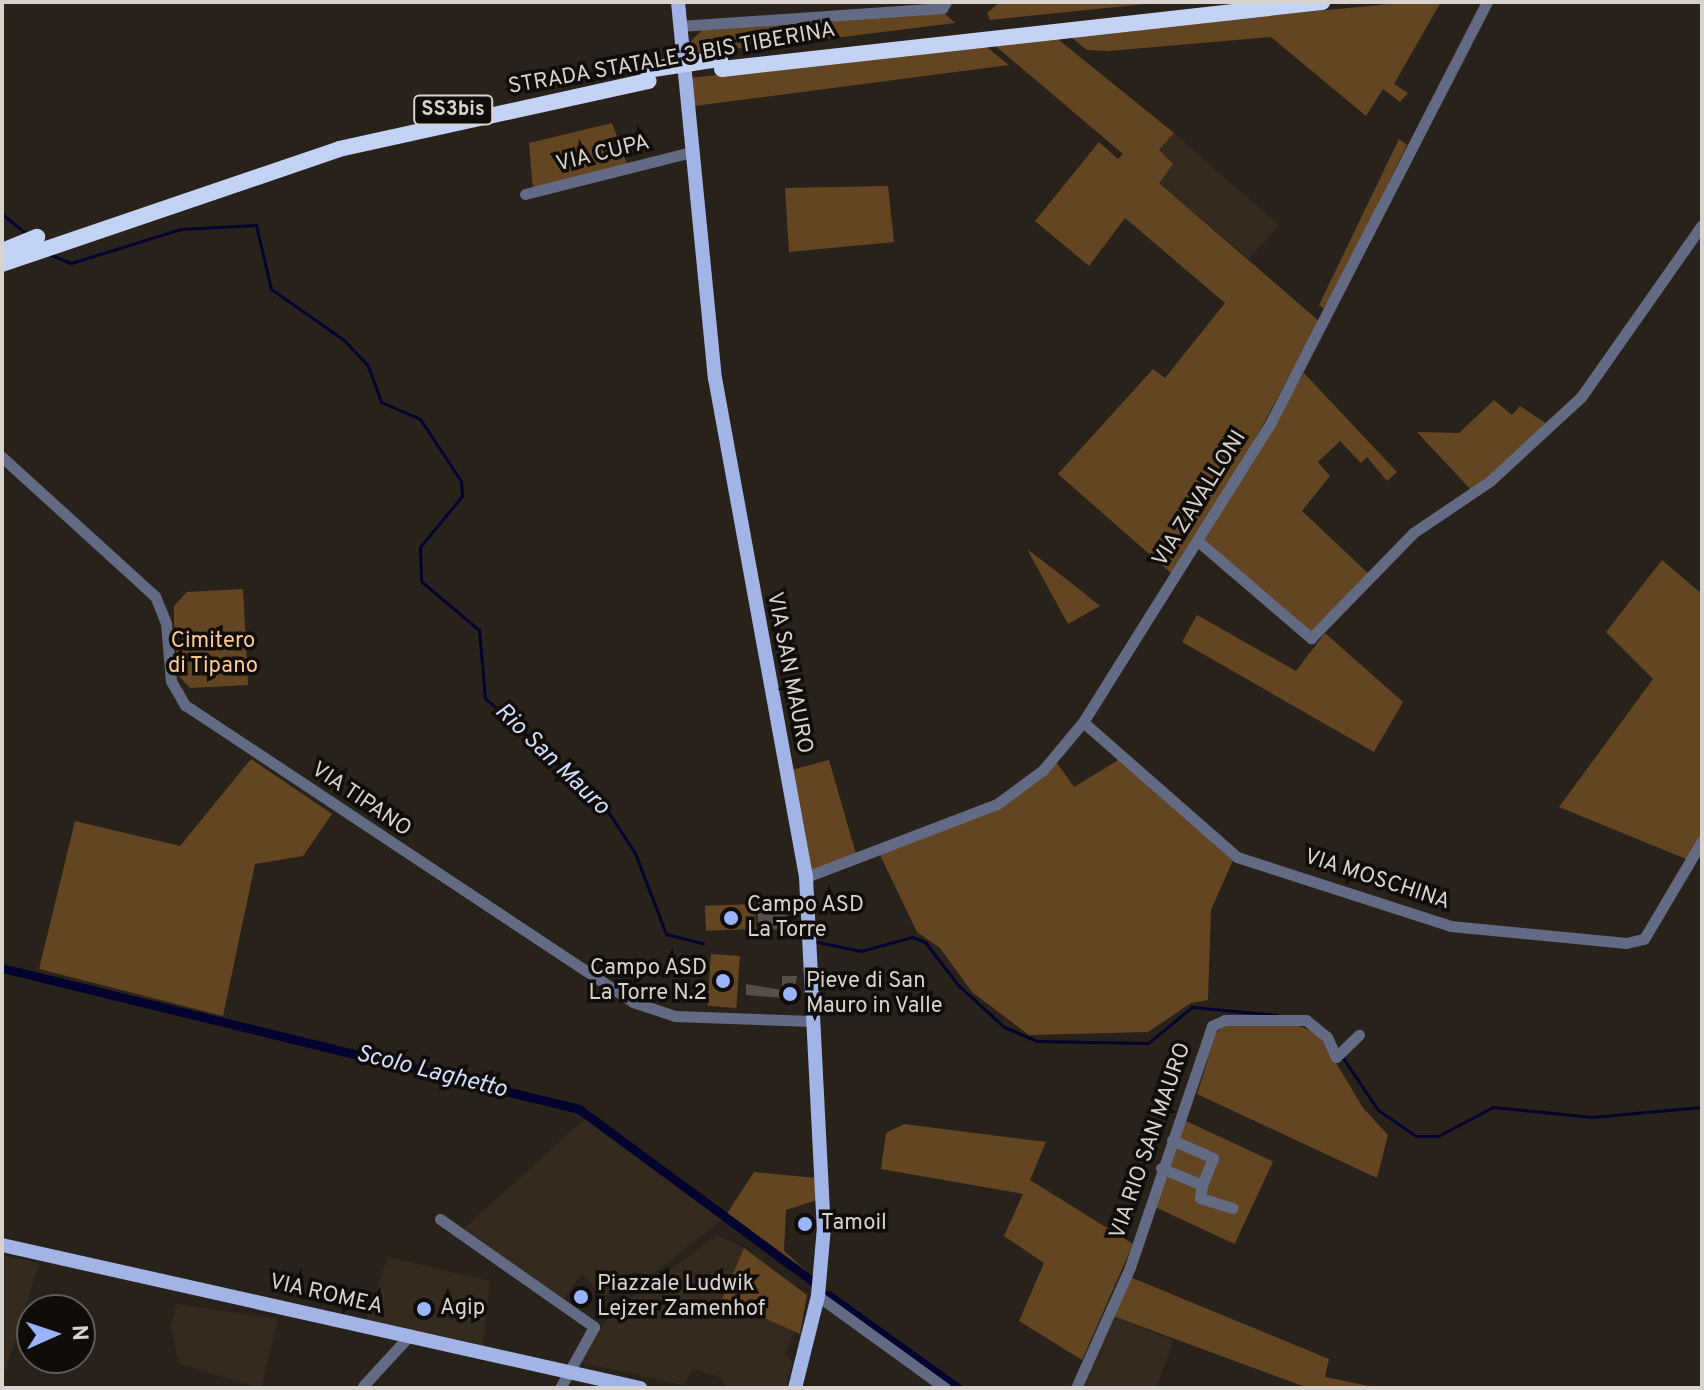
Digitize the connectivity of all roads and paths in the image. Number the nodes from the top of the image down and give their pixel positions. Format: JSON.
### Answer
{"nodes":[{"id":1,"x":678,"y":2,"type":"edge"},
{"id":2,"x":946,"y":2,"type":"edge"},
{"id":3,"x":1219,"y":2,"type":"edge"},
{"id":4,"x":1322,"y":2,"type":"edge"},
{"id":5,"x":1487,"y":2,"type":"edge"},
{"id":6,"x":1084,"y":21,"type":"junction"},
{"id":7,"x":680,"y":26,"type":"junction"},
{"id":8,"x":691,"y":152,"type":"junction"},
{"id":9,"x":525,"y":194,"type":"dead end"},
{"id":10,"x":1702,"y":225,"type":"edge"},
{"id":11,"x":1698,"y":247,"type":"edge"},
{"id":12,"x":22,"y":249,"type":"junction"},
{"id":13,"x":2,"y":251,"type":"edge"},
{"id":14,"x":2,"y":264,"type":"edge"},
{"id":15,"x":2,"y":457,"type":"edge"},
{"id":16,"x":1199,"y":542,"type":"junction"},
{"id":17,"x":1083,"y":722,"type":"junction"},
{"id":18,"x":1702,"y":841,"type":"edge"},
{"id":19,"x":806,"y":877,"type":"junction"},
{"id":20,"x":813,"y":1021,"type":"junction"},
{"id":21,"x":1359,"y":1035,"type":"dead end"},
{"id":22,"x":1172,"y":1140,"type":"junction"},
{"id":23,"x":1161,"y":1168,"type":"junction"},
{"id":24,"x":1202,"y":1185,"type":"junction"},
{"id":25,"x":1232,"y":1208,"type":"dead end"},
{"id":26,"x":440,"y":1219,"type":"dead end"},
{"id":27,"x":2,"y":1245,"type":"edge"},
{"id":28,"x":818,"y":1296,"type":"junction"},
{"id":29,"x":409,"y":1336,"type":"junction"},
{"id":30,"x":807,"y":1352,"type":"junction"},
{"id":31,"x":564,"y":1372,"type":"junction"},
{"id":32,"x":363,"y":1386,"type":"edge"},
{"id":33,"x":560,"y":1388,"type":"edge"},
{"id":34,"x":640,"y":1388,"type":"edge"},
{"id":35,"x":795,"y":1388,"type":"edge"},
{"id":36,"x":808,"y":1388,"type":"edge"},
{"id":37,"x":945,"y":1388,"type":"edge"},
{"id":38,"x":1076,"y":1388,"type":"edge"}],
"edges":[{"from":1,"to":7,"type":"main road","name":"VIA SAN MAURO"},
{"from":2,"to":7,"type":"street"},
{"from":3,"to":6,"type":"highway","name":"STRADA STATALE 3 BIS TIBERINA","number":"SS3bis"},
{"from":4,"to":6,"type":"highway","name":"STRADA STATALE 3 BIS TIBERINA","number":"SS3bis"},
{"from":5,"to":16,"type":"street","name":"VIA ZAVALLONI"},
{"from":6,"to":12,"type":"highway","name":"STRADA STATALE 3 BIS TIBERINA","number":"SS3bis","bridge":true},
{"from":7,"to":8,"type":"main road","name":"VIA SAN MAURO"},
{"from":8,"to":9,"type":"street","name":"VIA CUPA"},
{"from":8,"to":19,"type":"main road","name":"VIA SAN MAURO"},
{"from":10,"to":11,"type":"street"},
{"from":11,"to":16,"type":"street"},
{"from":12,"to":13,"type":"highway","name":"STRADA STATALE 3 BIS TIBERINA","number":"SS3bis"},
{"from":12,"to":14,"type":"highway","name":"STRADA STATALE 3 BIS TIBERINA","number":"SS3bis"},
{"from":15,"to":20,"type":"street","name":"VIA TIPANO"},
{"from":16,"to":17,"type":"street","name":"VIA ZAVALLONI"},
{"from":17,"to":18,"type":"street","name":"VIA MOSCHINA"},
{"from":17,"to":19,"type":"street","name":"VIA ZAVALLONI"},
{"from":19,"to":20,"type":"main road","name":"VIA SAN MAURO"},
{"from":20,"to":28,"type":"main road","name":"VIA SAN MAURO"},
{"from":21,"to":22,"type":"street","name":"VIA RIO SAN MAURO"},
{"from":22,"to":23,"type":"street","name":"VIA RIO SAN MAURO"},
{"from":22,"to":24,"type":"street"},
{"from":23,"to":24,"type":"street"},
{"from":23,"to":38,"type":"street","name":"VIA RIO SAN MAURO"},
{"from":24,"to":25,"type":"street"},
{"from":26,"to":31,"type":"street"},
{"from":27,"to":29,"type":"main road","name":"VIA ROMEA"},
{"from":28,"to":30,"type":"main road","name":"VIA SAN MAURO"},
{"from":28,"to":37,"type":"street"},
{"from":29,"to":31,"type":"main road","name":"VIA ROMEA"},
{"from":29,"to":32,"type":"street"},
{"from":30,"to":35,"type":"main road","name":"VIA SAN MAURO"},
{"from":30,"to":36,"type":"main road","name":"VIA SAN MAURO"},
{"from":31,"to":33,"type":"street"},
{"from":31,"to":34,"type":"main road","name":"VIA ROMEA"}]}
